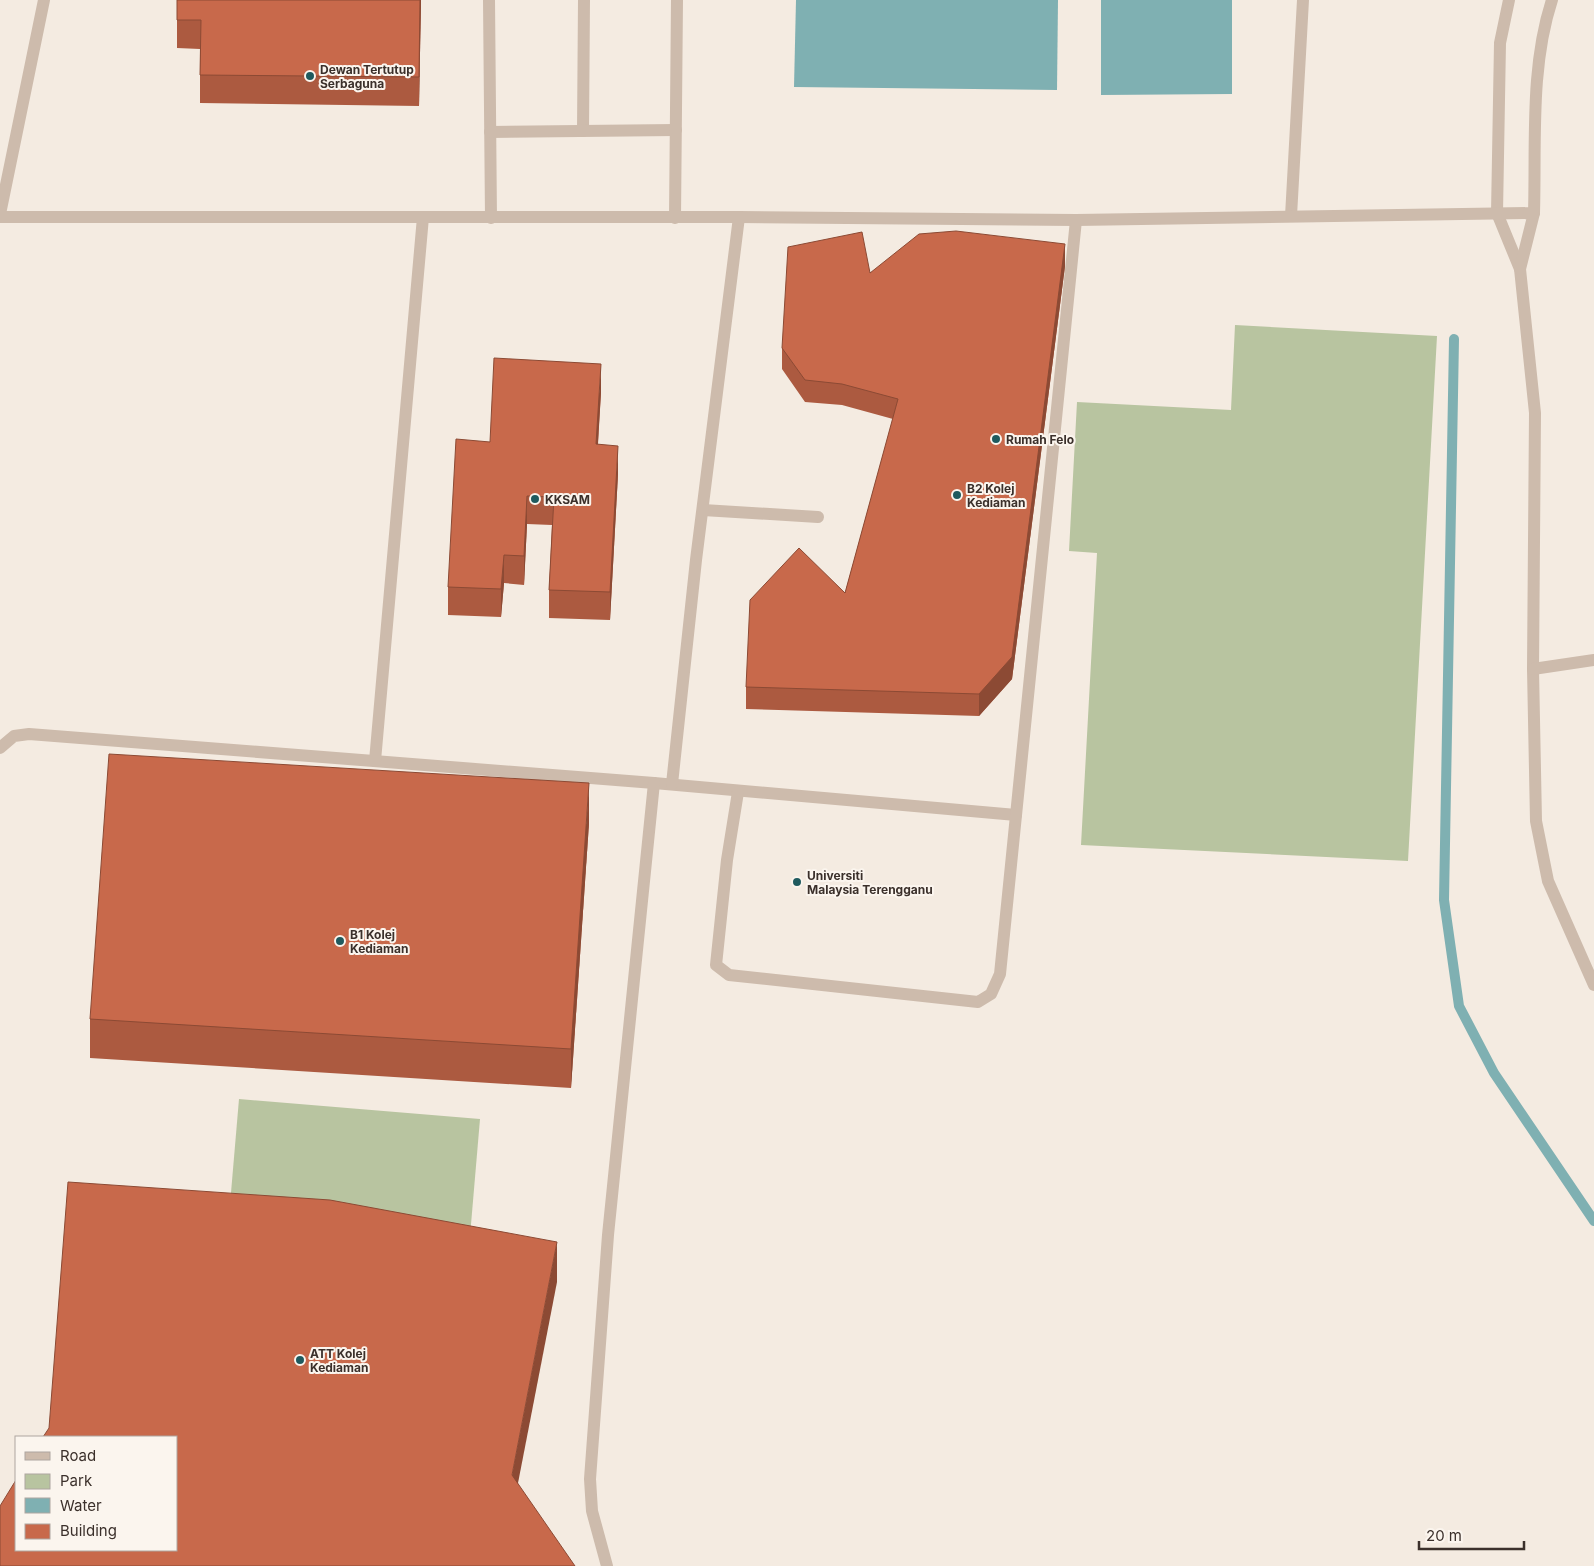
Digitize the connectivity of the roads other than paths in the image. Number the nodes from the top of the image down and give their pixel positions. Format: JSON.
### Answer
{"nodes":[{"id":1,"x":44,"y":0,"type":"edge"},
{"id":2,"x":489,"y":0,"type":"edge"},
{"id":3,"x":584,"y":0,"type":"edge"},
{"id":4,"x":676,"y":0,"type":"edge"},
{"id":5,"x":1303,"y":0,"type":"edge"},
{"id":6,"x":1509,"y":0,"type":"edge"},
{"id":7,"x":1552,"y":0,"type":"edge"},
{"id":8,"x":676,"y":130,"type":"junction"},
{"id":9,"x":584,"y":131,"type":"junction"},
{"id":10,"x":490,"y":132,"type":"junction"},
{"id":11,"x":1534,"y":212,"type":"junction"},
{"id":12,"x":1497,"y":213,"type":"junction"},
{"id":13,"x":0,"y":215,"type":"edge"},
{"id":14,"x":1291,"y":216,"type":"junction"},
{"id":15,"x":423,"y":217,"type":"junction"},
{"id":16,"x":739,"y":217,"type":"junction"},
{"id":17,"x":491,"y":218,"type":"junction"},
{"id":18,"x":675,"y":218,"type":"junction"},
{"id":19,"x":1076,"y":220,"type":"junction"},
{"id":20,"x":1520,"y":269,"type":"junction"},
{"id":21,"x":703,"y":510,"type":"junction"},
{"id":22,"x":818,"y":517,"type":"dead end"},
{"id":23,"x":1594,"y":660,"type":"edge"},
{"id":24,"x":1533,"y":669,"type":"junction"},
{"id":25,"x":0,"y":748,"type":"edge"},
{"id":26,"x":375,"y":761,"type":"junction"},
{"id":27,"x":654,"y":782,"type":"junction"},
{"id":28,"x":672,"y":784,"type":"junction"},
{"id":29,"x":738,"y":792,"type":"junction"},
{"id":30,"x":1016,"y":815,"type":"junction"},
{"id":31,"x":1594,"y":985,"type":"edge"},
{"id":32,"x":607,"y":1566,"type":"edge"}],
"edges":[{"from":1,"to":13,"type":"street"},
{"from":2,"to":10,"type":"street"},
{"from":3,"to":9,"type":"street"},
{"from":4,"to":8,"type":"street"},
{"from":5,"to":14,"type":"street"},
{"from":6,"to":12,"type":"street"},
{"from":7,"to":11,"type":"street"},
{"from":8,"to":9,"type":"street"},
{"from":8,"to":18,"type":"street"},
{"from":9,"to":10,"type":"street"},
{"from":10,"to":17,"type":"street"},
{"from":11,"to":12,"type":"street"},
{"from":11,"to":20,"type":"street"},
{"from":12,"to":14,"type":"street"},
{"from":12,"to":20,"type":"street"},
{"from":13,"to":15,"type":"street"},
{"from":14,"to":19,"type":"street"},
{"from":15,"to":17,"type":"street"},
{"from":15,"to":26,"type":"street"},
{"from":16,"to":18,"type":"street"},
{"from":16,"to":19,"type":"street"},
{"from":16,"to":21,"type":"street"},
{"from":17,"to":18,"type":"street"},
{"from":19,"to":30,"type":"street"},
{"from":20,"to":24,"type":"street"},
{"from":21,"to":22,"type":"street"},
{"from":21,"to":28,"type":"street"},
{"from":23,"to":24,"type":"street"},
{"from":24,"to":31,"type":"street"},
{"from":25,"to":26,"type":"street"},
{"from":26,"to":27,"type":"street"},
{"from":27,"to":28,"type":"street"},
{"from":27,"to":32,"type":"street"},
{"from":28,"to":29,"type":"street"},
{"from":29,"to":30,"type":"street"},
{"from":29,"to":30,"type":"street"}]}
